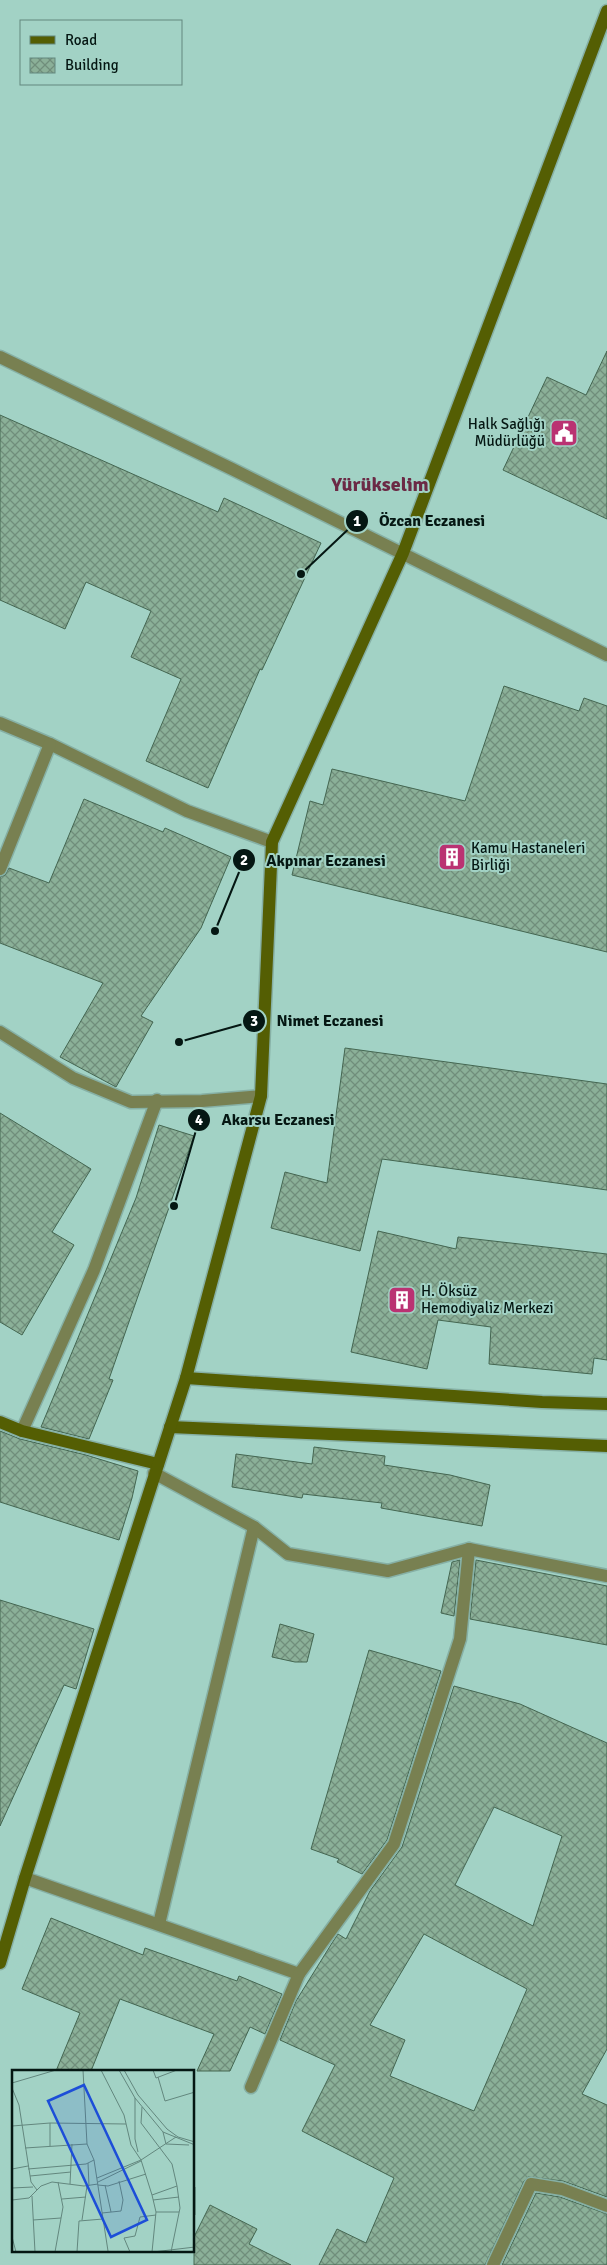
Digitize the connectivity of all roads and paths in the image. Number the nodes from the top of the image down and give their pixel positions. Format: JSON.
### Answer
{"nodes":[{"id":1,"x":607,"y":11,"type":"edge"},
{"id":2,"x":0,"y":357,"type":"edge"},
{"id":3,"x":403,"y":553,"type":"junction"},
{"id":4,"x":607,"y":655,"type":"edge"},
{"id":5,"x":0,"y":723,"type":"edge"},
{"id":6,"x":50,"y":744,"type":"junction"},
{"id":7,"x":272,"y":842,"type":"junction"},
{"id":8,"x":0,"y":869,"type":"edge"},
{"id":9,"x":0,"y":1032,"type":"edge"},
{"id":10,"x":261,"y":1096,"type":"junction"},
{"id":11,"x":157,"y":1100,"type":"junction"},
{"id":12,"x":186,"y":1378,"type":"junction"},
{"id":13,"x":607,"y":1404,"type":"edge"},
{"id":14,"x":0,"y":1422,"type":"edge"},
{"id":15,"x":170,"y":1427,"type":"junction"},
{"id":16,"x":22,"y":1431,"type":"junction"},
{"id":17,"x":607,"y":1446,"type":"edge"},
{"id":18,"x":156,"y":1468,"type":"junction"},
{"id":19,"x":254,"y":1526,"type":"junction"},
{"id":20,"x":469,"y":1549,"type":"junction"},
{"id":21,"x":607,"y":1576,"type":"edge"},
{"id":22,"x":25,"y":1878,"type":"junction"},
{"id":23,"x":159,"y":1924,"type":"junction"},
{"id":24,"x":0,"y":1963,"type":"edge"},
{"id":25,"x":299,"y":1974,"type":"junction"},
{"id":26,"x":251,"y":2087,"type":"dead end"},
{"id":27,"x":607,"y":2206,"type":"edge"},
{"id":28,"x":493,"y":2265,"type":"edge"}],
"edges":[{"from":1,"to":3,"type":"street"},
{"from":2,"to":3,"type":"street"},
{"from":3,"to":4,"type":"street"},
{"from":3,"to":7,"type":"street"},
{"from":5,"to":6,"type":"street"},
{"from":6,"to":7,"type":"street"},
{"from":6,"to":8,"type":"street"},
{"from":7,"to":10,"type":"street"},
{"from":9,"to":11,"type":"street"},
{"from":10,"to":11,"type":"street"},
{"from":10,"to":12,"type":"street"},
{"from":11,"to":16,"type":"street"},
{"from":12,"to":13,"type":"street"},
{"from":12,"to":15,"type":"street"},
{"from":14,"to":16,"type":"street"},
{"from":15,"to":17,"type":"street"},
{"from":15,"to":18,"type":"street"},
{"from":16,"to":18,"type":"street"},
{"from":18,"to":19,"type":"street"},
{"from":18,"to":22,"type":"street"},
{"from":19,"to":20,"type":"street"},
{"from":19,"to":23,"type":"street"},
{"from":20,"to":21,"type":"street"},
{"from":20,"to":25,"type":"street"},
{"from":22,"to":23,"type":"street"},
{"from":22,"to":24,"type":"street"},
{"from":23,"to":25,"type":"street"},
{"from":25,"to":26,"type":"street"},
{"from":27,"to":28,"type":"street"}]}
